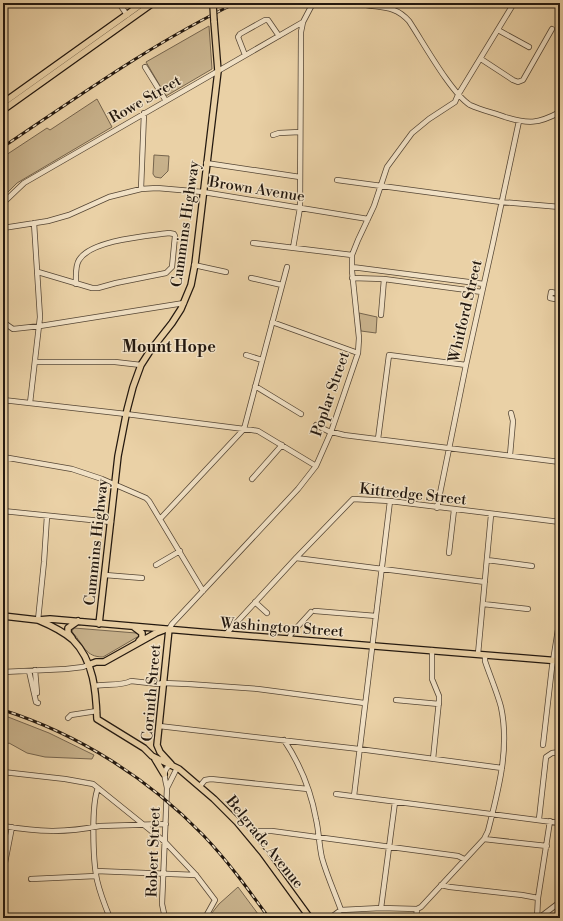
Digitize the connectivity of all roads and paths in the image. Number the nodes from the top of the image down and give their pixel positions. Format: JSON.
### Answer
{"nodes":[{"id":1,"x":118,"y":3,"type":"edge"},
{"id":2,"x":143,"y":3,"type":"edge"},
{"id":3,"x":153,"y":3,"type":"edge"},
{"id":4,"x":313,"y":3,"type":"edge"},
{"id":5,"x":357,"y":3,"type":"edge"},
{"id":6,"x":514,"y":3,"type":"edge"},
{"id":7,"x":213,"y":4,"type":"edge"},
{"id":8,"x":395,"y":4,"type":"edge"},
{"id":9,"x":393,"y":9,"type":"junction"},
{"id":10,"x":128,"y":17,"type":"junction"},
{"id":11,"x":303,"y":22,"type":"junction"},
{"id":12,"x":552,"y":29,"type":"dead end"},
{"id":13,"x":498,"y":30,"type":"junction"},
{"id":14,"x":279,"y":36,"type":"junction"},
{"id":15,"x":529,"y":47,"type":"dead end"},
{"id":16,"x":245,"y":55,"type":"junction"},
{"id":17,"x":481,"y":59,"type":"junction"},
{"id":18,"x":145,"y":67,"type":"dead end"},
{"id":19,"x":218,"y":71,"type":"junction"},
{"id":20,"x":458,"y":95,"type":"junction"},
{"id":21,"x":166,"y":101,"type":"junction"},
{"id":22,"x":3,"y":103,"type":"edge"},
{"id":23,"x":3,"y":110,"type":"edge"},
{"id":24,"x":560,"y":112,"type":"edge"},
{"id":25,"x":144,"y":113,"type":"junction"},
{"id":26,"x":519,"y":121,"type":"junction"},
{"id":27,"x":300,"y":132,"type":"junction"},
{"id":28,"x":273,"y":135,"type":"dead end"},
{"id":29,"x":206,"y":163,"type":"junction"},
{"id":30,"x":300,"y":177,"type":"junction"},
{"id":31,"x":337,"y":180,"type":"dead end"},
{"id":32,"x":381,"y":186,"type":"junction"},
{"id":33,"x":141,"y":189,"type":"junction"},
{"id":34,"x":203,"y":192,"type":"junction"},
{"id":35,"x":501,"y":202,"type":"junction"},
{"id":36,"x":3,"y":203,"type":"edge"},
{"id":37,"x":560,"y":207,"type":"edge"},
{"id":38,"x":300,"y":208,"type":"junction"},
{"id":39,"x":368,"y":219,"type":"junction"},
{"id":40,"x":34,"y":223,"type":"junction"},
{"id":41,"x":3,"y":228,"type":"edge"},
{"id":42,"x":253,"y":243,"type":"dead end"},
{"id":43,"x":293,"y":248,"type":"junction"},
{"id":44,"x":352,"y":255,"type":"junction"},
{"id":45,"x":194,"y":265,"type":"junction"},
{"id":46,"x":352,"y":267,"type":"junction"},
{"id":47,"x":287,"y":268,"type":"dead end"},
{"id":48,"x":38,"y":272,"type":"junction"},
{"id":49,"x":226,"y":272,"type":"dead end"},
{"id":50,"x":251,"y":278,"type":"dead end"},
{"id":51,"x":352,"y":278,"type":"junction"},
{"id":52,"x":384,"y":279,"type":"junction"},
{"id":53,"x":76,"y":284,"type":"junction"},
{"id":54,"x":484,"y":284,"type":"junction"},
{"id":55,"x":282,"y":285,"type":"junction"},
{"id":56,"x":482,"y":292,"type":"junction"},
{"id":57,"x":560,"y":294,"type":"edge"},
{"id":58,"x":560,"y":300,"type":"edge"},
{"id":59,"x":184,"y":303,"type":"junction"},
{"id":60,"x":381,"y":315,"type":"dead end"},
{"id":61,"x":3,"y":322,"type":"edge"},
{"id":62,"x":272,"y":322,"type":"junction"},
{"id":63,"x":40,"y":326,"type":"junction"},
{"id":64,"x":358,"y":353,"type":"junction"},
{"id":65,"x":246,"y":355,"type":"dead end"},
{"id":66,"x":262,"y":360,"type":"junction"},
{"id":67,"x":35,"y":362,"type":"junction"},
{"id":68,"x":142,"y":364,"type":"junction"},
{"id":69,"x":466,"y":365,"type":"junction"},
{"id":70,"x":255,"y":386,"type":"junction"},
{"id":71,"x":3,"y":400,"type":"edge"},
{"id":72,"x":30,"y":403,"type":"junction"},
{"id":73,"x":511,"y":413,"type":"dead end"},
{"id":74,"x":126,"y":414,"type":"junction"},
{"id":75,"x":300,"y":414,"type":"dead end"},
{"id":76,"x":316,"y":425,"type":"dead end"},
{"id":77,"x":244,"y":429,"type":"junction"},
{"id":78,"x":331,"y":432,"type":"junction"},
{"id":79,"x":378,"y":439,"type":"junction"},
{"id":80,"x":282,"y":445,"type":"junction"},
{"id":81,"x":449,"y":448,"type":"junction"},
{"id":82,"x":510,"y":455,"type":"junction"},
{"id":83,"x":4,"y":457,"type":"edge"},
{"id":84,"x":560,"y":462,"type":"edge"},
{"id":85,"x":316,"y":466,"type":"junction"},
{"id":86,"x":252,"y":479,"type":"dead end"},
{"id":87,"x":3,"y":484,"type":"edge"},
{"id":88,"x":114,"y":485,"type":"junction"},
{"id":89,"x":390,"y":501,"type":"junction"},
{"id":90,"x":437,"y":508,"type":"junction"},
{"id":91,"x":454,"y":510,"type":"junction"},
{"id":92,"x":3,"y":511,"type":"edge"},
{"id":93,"x":491,"y":515,"type":"junction"},
{"id":94,"x":47,"y":516,"type":"junction"},
{"id":95,"x":160,"y":519,"type":"junction"},
{"id":96,"x":111,"y":522,"type":"junction"},
{"id":97,"x":560,"y":522,"type":"edge"},
{"id":98,"x":180,"y":552,"type":"junction"},
{"id":99,"x":449,"y":552,"type":"dead end"},
{"id":100,"x":296,"y":558,"type":"junction"},
{"id":101,"x":487,"y":560,"type":"junction"},
{"id":102,"x":156,"y":565,"type":"dead end"},
{"id":103,"x":532,"y":566,"type":"dead end"},
{"id":104,"x":381,"y":569,"type":"junction"},
{"id":105,"x":105,"y":575,"type":"junction"},
{"id":106,"x":142,"y":578,"type":"dead end"},
{"id":107,"x":485,"y":582,"type":"junction"},
{"id":108,"x":203,"y":591,"type":"junction"},
{"id":109,"x":255,"y":602,"type":"junction"},
{"id":110,"x":483,"y":604,"type":"junction"},
{"id":111,"x":528,"y":609,"type":"dead end"},
{"id":112,"x":267,"y":613,"type":"dead end"},
{"id":113,"x":3,"y":616,"type":"edge"},
{"id":114,"x":376,"y":616,"type":"junction"},
{"id":115,"x":560,"y":617,"type":"edge"},
{"id":116,"x":38,"y":620,"type":"junction"},
{"id":117,"x":78,"y":621,"type":"junction"},
{"id":118,"x":99,"y":624,"type":"junction"},
{"id":119,"x":134,"y":627,"type":"junction"},
{"id":120,"x":169,"y":630,"type":"junction"},
{"id":121,"x":226,"y":634,"type":"junction"},
{"id":122,"x":72,"y":639,"type":"junction"},
{"id":123,"x":289,"y":639,"type":"junction"},
{"id":124,"x":137,"y":643,"type":"junction"},
{"id":125,"x":373,"y":646,"type":"junction"},
{"id":126,"x":432,"y":650,"type":"junction"},
{"id":127,"x":482,"y":655,"type":"junction"},
{"id":128,"x":557,"y":660,"type":"edge"},
{"id":129,"x":88,"y":665,"type":"junction"},
{"id":130,"x":35,"y":670,"type":"junction"},
{"id":131,"x":29,"y":671,"type":"junction"},
{"id":132,"x":3,"y":672,"type":"edge"},
{"id":133,"x":163,"y":683,"type":"junction"},
{"id":134,"x":95,"y":686,"type":"junction"},
{"id":135,"x":396,"y":700,"type":"dead end"},
{"id":136,"x":364,"y":703,"type":"junction"},
{"id":137,"x":439,"y":704,"type":"junction"},
{"id":138,"x":97,"y":711,"type":"junction"},
{"id":139,"x":68,"y":718,"type":"dead end"},
{"id":140,"x":159,"y":726,"type":"junction"},
{"id":141,"x":284,"y":740,"type":"junction"},
{"id":142,"x":157,"y":745,"type":"junction"},
{"id":143,"x":543,"y":745,"type":"dead end"},
{"id":144,"x":144,"y":748,"type":"junction"},
{"id":145,"x":359,"y":749,"type":"junction"},
{"id":146,"x":560,"y":752,"type":"edge"},
{"id":147,"x":152,"y":756,"type":"junction"},
{"id":148,"x":433,"y":759,"type":"junction"},
{"id":149,"x":171,"y":764,"type":"junction"},
{"id":150,"x":177,"y":768,"type":"junction"},
{"id":151,"x":502,"y":768,"type":"junction"},
{"id":152,"x":3,"y":772,"type":"edge"},
{"id":153,"x":164,"y":774,"type":"junction"},
{"id":154,"x":200,"y":786,"type":"junction"},
{"id":155,"x":98,"y":788,"type":"junction"},
{"id":156,"x":167,"y":788,"type":"junction"},
{"id":157,"x":308,"y":789,"type":"junction"},
{"id":158,"x":336,"y":794,"type":"dead end"},
{"id":159,"x":354,"y":796,"type":"junction"},
{"id":160,"x":395,"y":802,"type":"junction"},
{"id":161,"x":492,"y":814,"type":"junction"},
{"id":162,"x":539,"y":819,"type":"junction"},
{"id":163,"x":550,"y":821,"type":"junction"},
{"id":164,"x":560,"y":823,"type":"edge"},
{"id":165,"x":144,"y":824,"type":"junction"},
{"id":166,"x":166,"y":824,"type":"junction"},
{"id":167,"x":3,"y":826,"type":"edge"},
{"id":168,"x":12,"y":827,"type":"junction"},
{"id":169,"x":94,"y":828,"type":"junction"},
{"id":170,"x":246,"y":833,"type":"junction"},
{"id":171,"x":319,"y":837,"type":"junction"},
{"id":172,"x":484,"y":839,"type":"junction"},
{"id":173,"x":165,"y":842,"type":"junction"},
{"id":174,"x":547,"y":846,"type":"junction"},
{"id":175,"x":389,"y":847,"type":"junction"},
{"id":176,"x":464,"y":859,"type":"junction"},
{"id":177,"x":3,"y":873,"type":"edge"},
{"id":178,"x":96,"y":874,"type":"junction"},
{"id":179,"x":164,"y":875,"type":"junction"},
{"id":180,"x":196,"y":875,"type":"junction"},
{"id":181,"x":31,"y":879,"type":"dead end"},
{"id":182,"x":442,"y":885,"type":"junction"},
{"id":183,"x":538,"y":898,"type":"junction"},
{"id":184,"x":560,"y":902,"type":"edge"},
{"id":185,"x":381,"y":908,"type":"junction"},
{"id":186,"x":417,"y":909,"type":"junction"},
{"id":187,"x":341,"y":910,"type":"junction"},
{"id":188,"x":110,"y":918,"type":"edge"},
{"id":189,"x":166,"y":918,"type":"edge"},
{"id":190,"x":205,"y":918,"type":"edge"},
{"id":191,"x":310,"y":918,"type":"edge"},
{"id":192,"x":330,"y":918,"type":"edge"},
{"id":193,"x":416,"y":918,"type":"edge"},
{"id":194,"x":538,"y":918,"type":"edge"}],
"edges":[{"from":1,"to":10,"type":"street"},
{"from":2,"to":10,"type":"main road"},
{"from":3,"to":10,"type":"main road"},
{"from":4,"to":11,"type":"street"},
{"from":5,"to":9,"type":"street"},
{"from":6,"to":13,"type":"street","name":"Poplar Street"},
{"from":7,"to":19,"type":"main road","name":"Cummins Highway","bridge":true},
{"from":8,"to":9,"type":"street"},
{"from":9,"to":20,"type":"street"},
{"from":10,"to":22,"type":"main road"},
{"from":10,"to":23,"type":"main road"},
{"from":11,"to":14,"type":"street","name":"Rowe Street"},
{"from":11,"to":27,"type":"street"},
{"from":12,"to":17,"type":"street"},
{"from":13,"to":15,"type":"street"},
{"from":13,"to":17,"type":"street","name":"Poplar Street"},
{"from":14,"to":16,"type":"street","name":"Rowe Street"},
{"from":14,"to":16,"type":"street"},
{"from":16,"to":19,"type":"street","name":"Rowe Street"},
{"from":17,"to":20,"type":"street","name":"Poplar Street"},
{"from":18,"to":21,"type":"street"},
{"from":19,"to":21,"type":"street","name":"Rowe Street"},
{"from":19,"to":29,"type":"main road","name":"Cummins Highway"},
{"from":20,"to":26,"type":"street"},
{"from":20,"to":32,"type":"street","name":"Poplar Street"},
{"from":21,"to":25,"type":"street","name":"Rowe Street"},
{"from":24,"to":26,"type":"street"},
{"from":25,"to":33,"type":"street"},
{"from":25,"to":36,"type":"street","name":"Rowe Street"},
{"from":26,"to":35,"type":"street","name":"Whitford Street"},
{"from":27,"to":28,"type":"street"},
{"from":27,"to":30,"type":"street"},
{"from":29,"to":30,"type":"street"},
{"from":29,"to":34,"type":"main road","name":"Cummins Highway"},
{"from":30,"to":38,"type":"street"},
{"from":31,"to":32,"type":"street"},
{"from":32,"to":35,"type":"street"},
{"from":32,"to":39,"type":"street","name":"Poplar Street"},
{"from":33,"to":34,"type":"street","name":"Brown Avenue"},
{"from":33,"to":40,"type":"street","name":"Brown Avenue"},
{"from":34,"to":38,"type":"street","name":"Brown Avenue"},
{"from":34,"to":45,"type":"main road","name":"Cummins Highway"},
{"from":35,"to":37,"type":"street"},
{"from":35,"to":54,"type":"street","name":"Whitford Street"},
{"from":38,"to":39,"type":"street","name":"Brown Avenue"},
{"from":38,"to":43,"type":"street"},
{"from":39,"to":44,"type":"street","name":"Poplar Street"},
{"from":40,"to":41,"type":"street","name":"Brown Avenue"},
{"from":40,"to":48,"type":"street"},
{"from":42,"to":43,"type":"street"},
{"from":43,"to":44,"type":"street"},
{"from":44,"to":46,"type":"street","name":"Poplar Street"},
{"from":45,"to":49,"type":"street"},
{"from":45,"to":59,"type":"main road","name":"Cummins Highway"},
{"from":46,"to":51,"type":"street","name":"Poplar Street"},
{"from":46,"to":54,"type":"street"},
{"from":47,"to":55,"type":"street"},
{"from":48,"to":53,"type":"street"},
{"from":48,"to":63,"type":"street"},
{"from":50,"to":55,"type":"street"},
{"from":51,"to":52,"type":"street"},
{"from":51,"to":64,"type":"street","name":"Poplar Street"},
{"from":52,"to":56,"type":"street"},
{"from":52,"to":60,"type":"street"},
{"from":53,"to":53,"type":"street"},
{"from":54,"to":56,"type":"street","name":"Whitford Street"},
{"from":55,"to":62,"type":"street"},
{"from":56,"to":69,"type":"street","name":"Whitford Street"},
{"from":57,"to":58,"type":"street"},
{"from":59,"to":63,"type":"street"},
{"from":59,"to":68,"type":"main road","name":"Cummins Highway"},
{"from":61,"to":63,"type":"street"},
{"from":62,"to":64,"type":"street"},
{"from":62,"to":66,"type":"street"},
{"from":63,"to":67,"type":"street"},
{"from":64,"to":78,"type":"street","name":"Poplar Street"},
{"from":65,"to":66,"type":"street"},
{"from":66,"to":70,"type":"street"},
{"from":67,"to":68,"type":"street"},
{"from":67,"to":72,"type":"street"},
{"from":68,"to":74,"type":"main road","name":"Cummins Highway"},
{"from":69,"to":79,"type":"street"},
{"from":69,"to":81,"type":"street","name":"Whitford Street"},
{"from":70,"to":75,"type":"street"},
{"from":70,"to":77,"type":"street"},
{"from":71,"to":72,"type":"street"},
{"from":72,"to":74,"type":"street"},
{"from":73,"to":82,"type":"street"},
{"from":74,"to":77,"type":"street"},
{"from":74,"to":88,"type":"main road","name":"Cummins Highway"},
{"from":76,"to":78,"type":"street"},
{"from":77,"to":80,"type":"street"},
{"from":77,"to":95,"type":"street"},
{"from":78,"to":79,"type":"street"},
{"from":78,"to":85,"type":"street","name":"Poplar Street"},
{"from":79,"to":81,"type":"street"},
{"from":80,"to":85,"type":"street"},
{"from":80,"to":86,"type":"street"},
{"from":81,"to":82,"type":"street"},
{"from":81,"to":90,"type":"street","name":"Whitford Street"},
{"from":82,"to":84,"type":"street"},
{"from":83,"to":87,"type":"street"},
{"from":83,"to":88,"type":"street"},
{"from":85,"to":108,"type":"street","name":"Poplar Street"},
{"from":88,"to":95,"type":"street"},
{"from":88,"to":96,"type":"main road","name":"Cummins Highway"},
{"from":89,"to":90,"type":"street","name":"Kittredge Street"},
{"from":89,"to":100,"type":"street","name":"Kittredge Street"},
{"from":89,"to":104,"type":"street"},
{"from":90,"to":91,"type":"street","name":"Kittredge Street"},
{"from":91,"to":93,"type":"street","name":"Kittredge Street"},
{"from":91,"to":99,"type":"street"},
{"from":92,"to":94,"type":"street"},
{"from":93,"to":97,"type":"street","name":"Kittredge Street"},
{"from":93,"to":101,"type":"street"},
{"from":94,"to":96,"type":"street"},
{"from":94,"to":116,"type":"street"},
{"from":95,"to":98,"type":"street"},
{"from":96,"to":105,"type":"main road","name":"Cummins Highway"},
{"from":98,"to":102,"type":"street"},
{"from":98,"to":108,"type":"street"},
{"from":100,"to":104,"type":"street"},
{"from":100,"to":109,"type":"street","name":"Kittredge Street"},
{"from":101,"to":103,"type":"street"},
{"from":101,"to":107,"type":"street"},
{"from":104,"to":107,"type":"street"},
{"from":104,"to":114,"type":"street"},
{"from":105,"to":106,"type":"street"},
{"from":105,"to":118,"type":"main road","name":"Cummins Highway"},
{"from":107,"to":110,"type":"street"},
{"from":108,"to":120,"type":"street","name":"Poplar Street"},
{"from":109,"to":112,"type":"street"},
{"from":109,"to":121,"type":"street","name":"Kittredge Street"},
{"from":110,"to":111,"type":"street"},
{"from":110,"to":127,"type":"street"},
{"from":113,"to":116,"type":"main road","name":"Washington Street"},
{"from":114,"to":123,"type":"street"},
{"from":114,"to":125,"type":"street"},
{"from":115,"to":128,"type":"street"},
{"from":116,"to":117,"type":"main road","name":"Washington Street"},
{"from":116,"to":122,"type":"main road"},
{"from":117,"to":118,"type":"main road","name":"Washington Street"},
{"from":117,"to":122,"type":"main road"},
{"from":118,"to":119,"type":"main road","name":"Washington Street"},
{"from":119,"to":120,"type":"main road","name":"Washington Street"},
{"from":119,"to":124,"type":"main road"},
{"from":120,"to":121,"type":"main road","name":"Washington Street"},
{"from":120,"to":124,"type":"main road"},
{"from":120,"to":133,"type":"main road","name":"Corinth Street"},
{"from":121,"to":123,"type":"main road","name":"Washington Street"},
{"from":122,"to":129,"type":"main road"},
{"from":123,"to":125,"type":"main road","name":"Washington Street"},
{"from":124,"to":129,"type":"main road"},
{"from":125,"to":126,"type":"main road","name":"Washington Street"},
{"from":125,"to":136,"type":"street"},
{"from":126,"to":127,"type":"main road","name":"Washington Street"},
{"from":126,"to":137,"type":"street"},
{"from":127,"to":128,"type":"main road","name":"Washington Street"},
{"from":127,"to":151,"type":"street"},
{"from":128,"to":143,"type":"street"},
{"from":129,"to":130,"type":"street"},
{"from":129,"to":134,"type":"main road"},
{"from":130,"to":131,"type":"street"},
{"from":130,"to":131,"type":"street"},
{"from":131,"to":132,"type":"street"},
{"from":133,"to":134,"type":"street"},
{"from":133,"to":136,"type":"street"},
{"from":133,"to":140,"type":"main road","name":"Corinth Street"},
{"from":134,"to":138,"type":"main road"},
{"from":135,"to":137,"type":"street"},
{"from":136,"to":145,"type":"street"},
{"from":137,"to":148,"type":"street"},
{"from":138,"to":139,"type":"street"},
{"from":138,"to":144,"type":"main road","name":"Belgrade Avenue"},
{"from":140,"to":141,"type":"street"},
{"from":140,"to":142,"type":"main road","name":"Corinth Street"},
{"from":141,"to":145,"type":"street"},
{"from":141,"to":157,"type":"street"},
{"from":142,"to":144,"type":"main road"},
{"from":142,"to":149,"type":"main road","name":"Corinth Street"},
{"from":144,"to":147,"type":"main road","name":"Belgrade Avenue"},
{"from":145,"to":148,"type":"street"},
{"from":145,"to":159,"type":"street"},
{"from":146,"to":162,"type":"street"},
{"from":147,"to":149,"type":"main road","name":"Belgrade Avenue"},
{"from":147,"to":153,"type":"main road"},
{"from":148,"to":151,"type":"street"},
{"from":149,"to":150,"type":"main road","name":"Belgrade Avenue"},
{"from":149,"to":153,"type":"street"},
{"from":150,"to":154,"type":"main road","name":"Belgrade Avenue"},
{"from":150,"to":156,"type":"street","name":"Robert Street"},
{"from":151,"to":161,"type":"street"},
{"from":152,"to":155,"type":"street"},
{"from":153,"to":156,"type":"street","name":"Robert Street"},
{"from":154,"to":157,"type":"street"},
{"from":154,"to":170,"type":"main road","name":"Belgrade Avenue"},
{"from":155,"to":165,"type":"street"},
{"from":155,"to":169,"type":"street"},
{"from":156,"to":166,"type":"street","name":"Robert Street"},
{"from":157,"to":171,"type":"street"},
{"from":158,"to":159,"type":"street"},
{"from":159,"to":160,"type":"street"},
{"from":160,"to":161,"type":"street"},
{"from":160,"to":175,"type":"street"},
{"from":161,"to":162,"type":"street"},
{"from":161,"to":172,"type":"street"},
{"from":162,"to":163,"type":"street"},
{"from":163,"to":164,"type":"street"},
{"from":163,"to":174,"type":"street"},
{"from":165,"to":166,"type":"street"},
{"from":165,"to":169,"type":"street"},
{"from":165,"to":173,"type":"street"},
{"from":166,"to":173,"type":"street","name":"Robert Street"},
{"from":167,"to":168,"type":"street"},
{"from":168,"to":169,"type":"street"},
{"from":168,"to":177,"type":"street"},
{"from":169,"to":178,"type":"street"},
{"from":170,"to":171,"type":"street"},
{"from":170,"to":191,"type":"main road","name":"Belgrade Avenue"},
{"from":171,"to":175,"type":"street"},
{"from":171,"to":187,"type":"street"},
{"from":172,"to":174,"type":"street"},
{"from":172,"to":176,"type":"street"},
{"from":173,"to":179,"type":"street","name":"Robert Street"},
{"from":173,"to":180,"type":"street"},
{"from":174,"to":183,"type":"street"},
{"from":175,"to":176,"type":"street"},
{"from":175,"to":185,"type":"street"},
{"from":176,"to":182,"type":"street"},
{"from":178,"to":179,"type":"street"},
{"from":178,"to":181,"type":"street"},
{"from":178,"to":188,"type":"street"},
{"from":179,"to":180,"type":"street"},
{"from":179,"to":189,"type":"street","name":"Robert Street"},
{"from":180,"to":190,"type":"street"},
{"from":182,"to":183,"type":"street"},
{"from":182,"to":186,"type":"street"},
{"from":183,"to":194,"type":"street"},
{"from":184,"to":194,"type":"street"},
{"from":185,"to":186,"type":"street"},
{"from":185,"to":187,"type":"street"},
{"from":186,"to":193,"type":"street"},
{"from":187,"to":192,"type":"street"}]}
